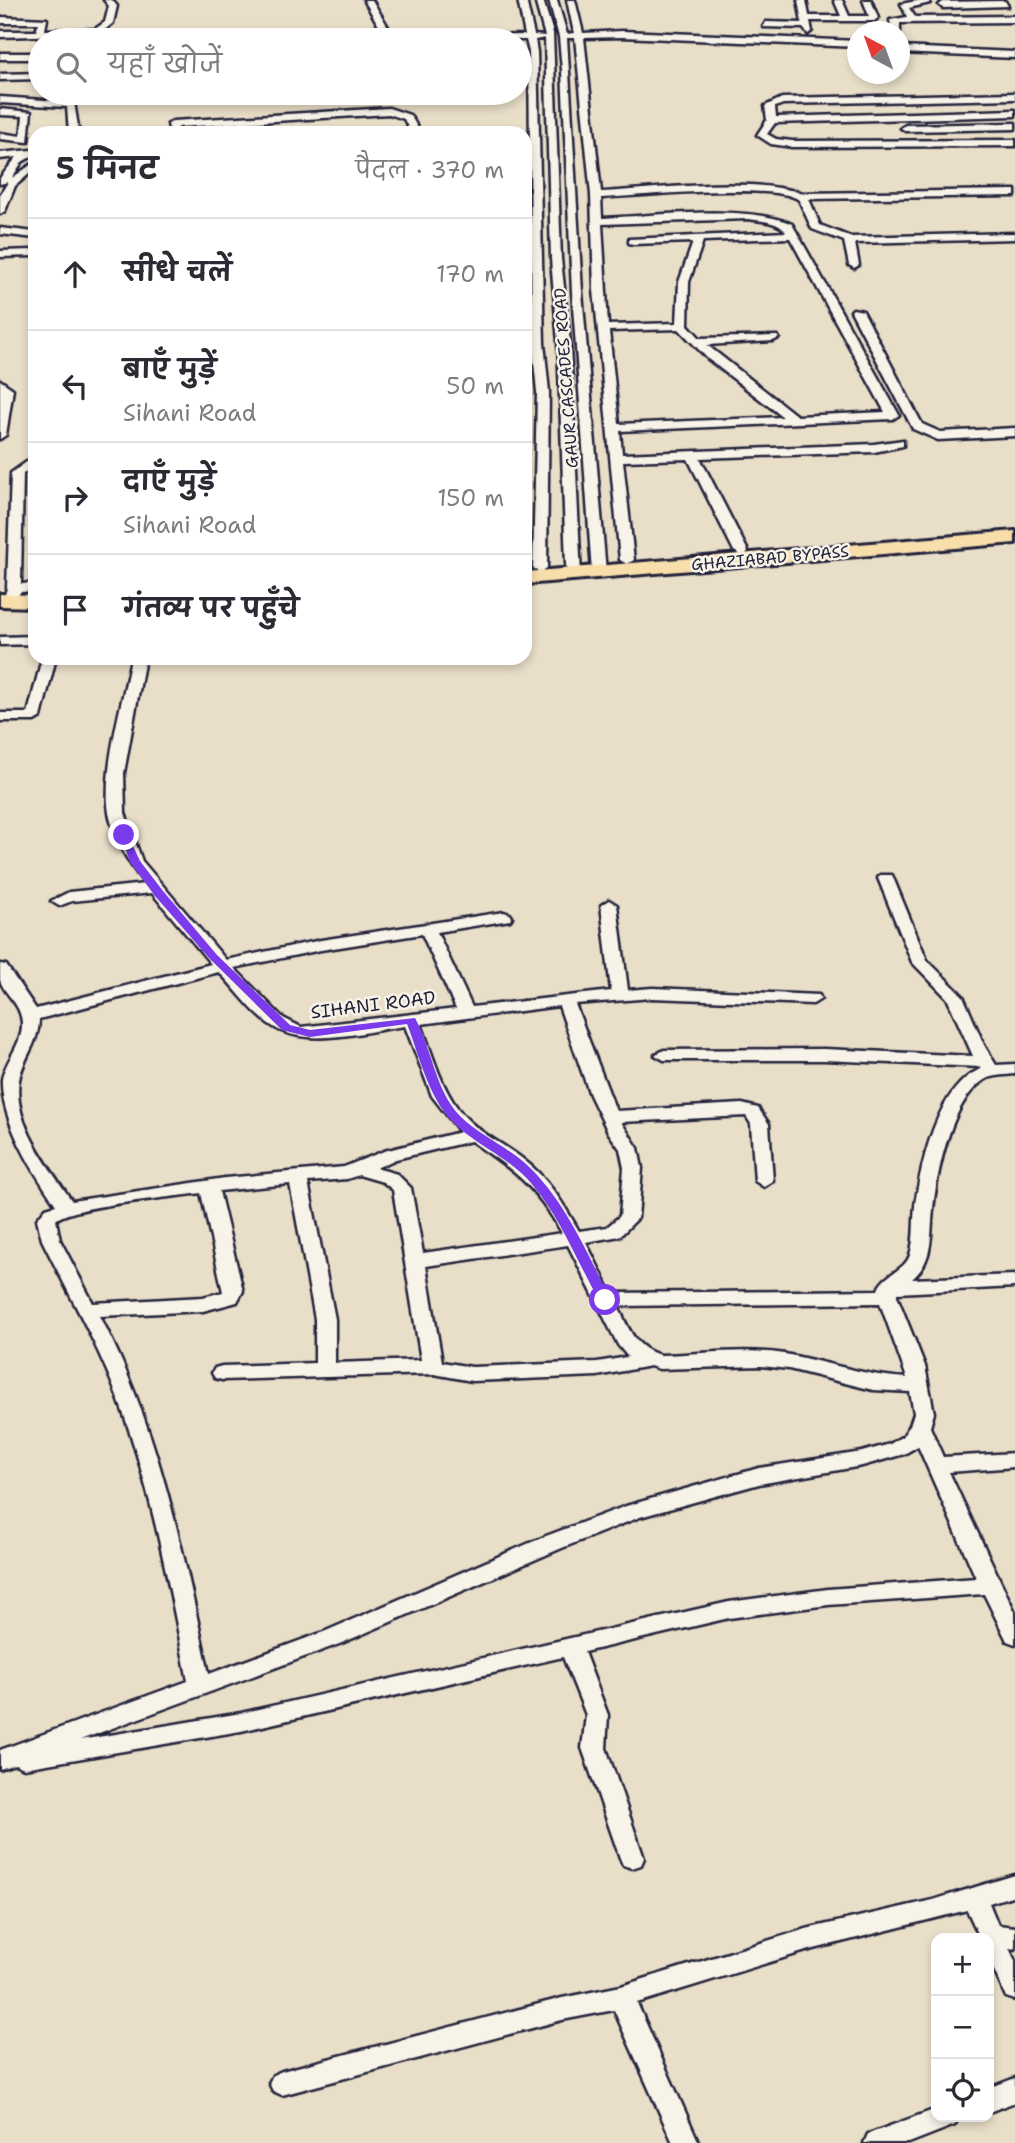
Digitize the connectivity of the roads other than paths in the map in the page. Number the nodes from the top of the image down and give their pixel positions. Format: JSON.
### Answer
{"nodes":[{"id":1,"x":108,"y":0,"type":"edge"},
{"id":2,"x":368,"y":0,"type":"edge"},
{"id":3,"x":522,"y":0,"type":"edge"},
{"id":4,"x":538,"y":0,"type":"edge"},
{"id":5,"x":553,"y":0,"type":"edge"},
{"id":6,"x":571,"y":0,"type":"edge"},
{"id":7,"x":802,"y":0,"type":"edge"},
{"id":8,"x":838,"y":0,"type":"edge"},
{"id":9,"x":867,"y":0,"type":"edge"},
{"id":10,"x":926,"y":0,"type":"edge"},
{"id":11,"x":1003,"y":2,"type":"edge"},
{"id":12,"x":943,"y":5,"type":"dead end"},
{"id":13,"x":846,"y":19,"type":"junction"},
{"id":14,"x":912,"y":19,"type":"junction"},
{"id":15,"x":1014,"y":19,"type":"edge"},
{"id":16,"x":0,"y":20,"type":"edge"},
{"id":17,"x":894,"y":21,"type":"edge"},
{"id":18,"x":806,"y":23,"type":"junction"},
{"id":19,"x":766,"y":25,"type":"dead end"},
{"id":20,"x":42,"y":28,"type":"edge"},
{"id":21,"x":104,"y":28,"type":"edge"},
{"id":22,"x":384,"y":28,"type":"edge"},
{"id":23,"x":528,"y":28,"type":"edge"},
{"id":24,"x":0,"y":34,"type":"edge"},
{"id":25,"x":580,"y":36,"type":"junction"},
{"id":26,"x":603,"y":36,"type":"junction"},
{"id":27,"x":28,"y":37,"type":"edge"},
{"id":28,"x":549,"y":37,"type":"junction"},
{"id":29,"x":562,"y":37,"type":"junction"},
{"id":30,"x":532,"y":38,"type":"edge"},
{"id":31,"x":28,"y":40,"type":"edge"},
{"id":32,"x":810,"y":42,"type":"junction"},
{"id":33,"x":0,"y":43,"type":"edge"},
{"id":34,"x":847,"y":45,"type":"edge"},
{"id":35,"x":847,"y":46,"type":"edge"},
{"id":36,"x":910,"y":46,"type":"edge"},
{"id":37,"x":1015,"y":52,"type":"edge"},
{"id":38,"x":0,"y":56,"type":"edge"},
{"id":39,"x":28,"y":56,"type":"edge"},
{"id":40,"x":532,"y":66,"type":"edge"},
{"id":41,"x":28,"y":76,"type":"edge"},
{"id":42,"x":0,"y":77,"type":"edge"},
{"id":43,"x":28,"y":93,"type":"edge"},
{"id":44,"x":1015,"y":96,"type":"edge"},
{"id":45,"x":1,"y":97,"type":"edge"},
{"id":46,"x":932,"y":97,"type":"junction"},
{"id":47,"x":952,"y":97,"type":"junction"},
{"id":48,"x":28,"y":100,"type":"edge"},
{"id":49,"x":71,"y":105,"type":"edge"},
{"id":50,"x":0,"y":111,"type":"edge"},
{"id":51,"x":1015,"y":113,"type":"edge"},
{"id":52,"x":934,"y":115,"type":"junction"},
{"id":53,"x":955,"y":115,"type":"junction"},
{"id":54,"x":807,"y":119,"type":"junction"},
{"id":55,"x":772,"y":120,"type":"junction"},
{"id":56,"x":73,"y":126,"type":"edge"},
{"id":57,"x":173,"y":126,"type":"edge"},
{"id":58,"x":413,"y":126,"type":"edge"},
{"id":59,"x":532,"y":126,"type":"edge"},
{"id":60,"x":1015,"y":126,"type":"edge"},
{"id":61,"x":967,"y":127,"type":"junction"},
{"id":62,"x":876,"y":128,"type":"dead end"},
{"id":63,"x":888,"y":128,"type":"dead end"},
{"id":64,"x":901,"y":128,"type":"dead end"},
{"id":65,"x":813,"y":129,"type":"junction"},
{"id":66,"x":569,"y":134,"type":"junction"},
{"id":67,"x":590,"y":134,"type":"junction"},
{"id":68,"x":0,"y":136,"type":"edge"},
{"id":69,"x":1015,"y":143,"type":"edge"},
{"id":70,"x":810,"y":144,"type":"junction"},
{"id":71,"x":893,"y":144,"type":"junction"},
{"id":72,"x":972,"y":144,"type":"junction"},
{"id":73,"x":28,"y":153,"type":"edge"},
{"id":74,"x":0,"y":156,"type":"edge"},
{"id":75,"x":28,"y":156,"type":"edge"},
{"id":76,"x":28,"y":171,"type":"edge"},
{"id":77,"x":0,"y":181,"type":"edge"},
{"id":78,"x":553,"y":181,"type":"junction"},
{"id":79,"x":572,"y":182,"type":"junction"},
{"id":80,"x":2,"y":193,"type":"edge"},
{"id":81,"x":1015,"y":193,"type":"edge"},
{"id":82,"x":596,"y":195,"type":"junction"},
{"id":83,"x":801,"y":196,"type":"junction"},
{"id":84,"x":0,"y":211,"type":"edge"},
{"id":85,"x":596,"y":221,"type":"junction"},
{"id":86,"x":0,"y":232,"type":"edge"},
{"id":87,"x":28,"y":235,"type":"edge"},
{"id":88,"x":794,"y":235,"type":"junction"},
{"id":89,"x":1015,"y":236,"type":"edge"},
{"id":90,"x":699,"y":239,"type":"junction"},
{"id":91,"x":532,"y":240,"type":"edge"},
{"id":92,"x":849,"y":240,"type":"junction"},
{"id":93,"x":633,"y":241,"type":"dead end"},
{"id":94,"x":575,"y":252,"type":"junction"},
{"id":95,"x":596,"y":252,"type":"junction"},
{"id":96,"x":28,"y":253,"type":"edge"},
{"id":97,"x":0,"y":254,"type":"edge"},
{"id":98,"x":536,"y":259,"type":"junction"},
{"id":99,"x":556,"y":259,"type":"junction"},
{"id":100,"x":855,"y":265,"type":"dead end"},
{"id":101,"x":532,"y":283,"type":"edge"},
{"id":102,"x":532,"y":297,"type":"edge"},
{"id":103,"x":857,"y":311,"type":"dead end"},
{"id":104,"x":682,"y":326,"type":"junction"},
{"id":105,"x":603,"y":328,"type":"junction"},
{"id":106,"x":773,"y":338,"type":"dead end"},
{"id":107,"x":698,"y":342,"type":"junction"},
{"id":108,"x":532,"y":343,"type":"edge"},
{"id":109,"x":538,"y":343,"type":"junction"},
{"id":110,"x":0,"y":383,"type":"edge"},
{"id":111,"x":543,"y":392,"type":"junction"},
{"id":112,"x":565,"y":392,"type":"junction"},
{"id":113,"x":586,"y":393,"type":"junction"},
{"id":114,"x":609,"y":393,"type":"junction"},
{"id":115,"x":794,"y":419,"type":"junction"},
{"id":116,"x":615,"y":428,"type":"junction"},
{"id":117,"x":1015,"y":432,"type":"edge"},
{"id":118,"x":0,"y":435,"type":"edge"},
{"id":119,"x":899,"y":443,"type":"dead end"},
{"id":120,"x":692,"y":455,"type":"junction"},
{"id":121,"x":615,"y":458,"type":"junction"},
{"id":122,"x":28,"y":465,"type":"edge"},
{"id":123,"x":1015,"y":528,"type":"edge"},
{"id":124,"x":1015,"y":537,"type":"edge"},
{"id":125,"x":532,"y":544,"type":"edge"},
{"id":126,"x":741,"y":551,"type":"junction"},
{"id":127,"x":626,"y":560,"type":"junction"},
{"id":128,"x":598,"y":567,"type":"junction"},
{"id":129,"x":575,"y":569,"type":"junction"},
{"id":130,"x":532,"y":572,"type":"edge"},
{"id":131,"x":28,"y":590,"type":"edge"},
{"id":132,"x":6,"y":601,"type":"edge"},
{"id":133,"x":28,"y":601,"type":"edge"},
{"id":134,"x":28,"y":612,"type":"edge"},
{"id":135,"x":28,"y":640,"type":"edge"},
{"id":136,"x":0,"y":641,"type":"edge"},
{"id":137,"x":47,"y":665,"type":"edge"},
{"id":138,"x":137,"y":665,"type":"edge"},
{"id":139,"x":0,"y":717,"type":"edge"},
{"id":140,"x":886,"y":878,"type":"dead end"},
{"id":141,"x":155,"y":888,"type":"junction"},
{"id":142,"x":59,"y":901,"type":"dead end"},
{"id":143,"x":609,"y":905,"type":"dead end"},
{"id":144,"x":504,"y":917,"type":"dead end"},
{"id":145,"x":427,"y":927,"type":"junction"},
{"id":146,"x":222,"y":966,"type":"junction"},
{"id":147,"x":0,"y":969,"type":"edge"},
{"id":148,"x":620,"y":995,"type":"junction"},
{"id":149,"x":813,"y":999,"type":"dead end"},
{"id":150,"x":565,"y":1000,"type":"junction"},
{"id":151,"x":466,"y":1013,"type":"junction"},
{"id":152,"x":30,"y":1016,"type":"junction"},
{"id":153,"x":411,"y":1020,"type":"junction"},
{"id":154,"x":664,"y":1055,"type":"dead end"},
{"id":155,"x":988,"y":1067,"type":"junction"},
{"id":156,"x":1015,"y":1069,"type":"edge"},
{"id":157,"x":608,"y":1116,"type":"junction"},
{"id":158,"x":476,"y":1134,"type":"junction"},
{"id":159,"x":359,"y":1169,"type":"junction"},
{"id":160,"x":298,"y":1178,"type":"junction"},
{"id":161,"x":764,"y":1181,"type":"dead end"},
{"id":162,"x":209,"y":1186,"type":"junction"},
{"id":163,"x":67,"y":1207,"type":"junction"},
{"id":164,"x":574,"y":1240,"type":"junction"},
{"id":165,"x":415,"y":1261,"type":"junction"},
{"id":166,"x":1015,"y":1281,"type":"edge"},
{"id":167,"x":888,"y":1291,"type":"junction"},
{"id":168,"x":605,"y":1300,"type":"junction"},
{"id":169,"x":86,"y":1310,"type":"junction"},
{"id":170,"x":648,"y":1360,"type":"junction"},
{"id":171,"x":434,"y":1367,"type":"junction"},
{"id":172,"x":325,"y":1370,"type":"junction"},
{"id":173,"x":222,"y":1373,"type":"dead end"},
{"id":174,"x":919,"y":1386,"type":"junction"},
{"id":175,"x":920,"y":1427,"type":"junction"},
{"id":176,"x":1015,"y":1460,"type":"edge"},
{"id":177,"x":936,"y":1465,"type":"junction"},
{"id":178,"x":991,"y":1585,"type":"junction"},
{"id":179,"x":1015,"y":1635,"type":"edge"},
{"id":180,"x":570,"y":1645,"type":"junction"},
{"id":181,"x":201,"y":1687,"type":"junction"},
{"id":182,"x":0,"y":1761,"type":"edge"},
{"id":183,"x":632,"y":1858,"type":"dead end"},
{"id":184,"x":1015,"y":1885,"type":"edge"},
{"id":185,"x":974,"y":1898,"type":"junction"},
{"id":186,"x":990,"y":1933,"type":"edge"},
{"id":187,"x":994,"y":1935,"type":"edge"},
{"id":188,"x":1015,"y":1938,"type":"edge"},
{"id":189,"x":994,"y":1943,"type":"edge"},
{"id":190,"x":1015,"y":1989,"type":"edge"},
{"id":191,"x":621,"y":1997,"type":"junction"},
{"id":192,"x":282,"y":2083,"type":"dead end"},
{"id":193,"x":1015,"y":2090,"type":"edge"},
{"id":194,"x":994,"y":2098,"type":"edge"},
{"id":195,"x":933,"y":2122,"type":"edge"},
{"id":196,"x":686,"y":2143,"type":"edge"},
{"id":197,"x":877,"y":2143,"type":"edge"}],
"edges":[{"from":1,"to":21,"type":"street"},
{"from":2,"to":22,"type":"street"},
{"from":3,"to":23,"type":"street"},
{"from":4,"to":28,"type":"street","name":"GAUR CASCADES ROAD"},
{"from":5,"to":29,"type":"street","name":"GAUR CASCADES ROAD"},
{"from":6,"to":25,"type":"street"},
{"from":7,"to":18,"type":"street"},
{"from":8,"to":13,"type":"street"},
{"from":9,"to":13,"type":"street"},
{"from":10,"to":14,"type":"street"},
{"from":11,"to":12,"type":"street"},
{"from":11,"to":15,"type":"street"},
{"from":13,"to":18,"type":"street"},
{"from":14,"to":15,"type":"street"},
{"from":14,"to":17,"type":"street"},
{"from":16,"to":20,"type":"street"},
{"from":18,"to":19,"type":"street"},
{"from":18,"to":32,"type":"street"},
{"from":24,"to":27,"type":"street"},
{"from":25,"to":26,"type":"street"},
{"from":25,"to":29,"type":"street"},
{"from":25,"to":67,"type":"street"},
{"from":26,"to":32,"type":"street"},
{"from":26,"to":35,"type":"street"},
{"from":28,"to":29,"type":"street"},
{"from":28,"to":30,"type":"street"},
{"from":28,"to":78,"type":"street","name":"GAUR CASCADES ROAD"},
{"from":29,"to":66,"type":"street","name":"GAUR CASCADES ROAD"},
{"from":31,"to":33,"type":"street"},
{"from":32,"to":34,"type":"street"},
{"from":36,"to":37,"type":"street"},
{"from":38,"to":39,"type":"street"},
{"from":40,"to":59,"type":"street"},
{"from":41,"to":42,"type":"street"},
{"from":43,"to":45,"type":"street"},
{"from":44,"to":47,"type":"street"},
{"from":45,"to":48,"type":"street"},
{"from":45,"to":50,"type":"street"},
{"from":46,"to":47,"type":"street"},
{"from":46,"to":52,"type":"street"},
{"from":46,"to":55,"type":"street"},
{"from":47,"to":53,"type":"street"},
{"from":49,"to":56,"type":"street"},
{"from":50,"to":68,"type":"street"},
{"from":51,"to":53,"type":"street"},
{"from":52,"to":53,"type":"street"},
{"from":52,"to":54,"type":"street"},
{"from":54,"to":55,"type":"street"},
{"from":54,"to":65,"type":"street"},
{"from":55,"to":70,"type":"street"},
{"from":57,"to":58,"type":"street"},
{"from":60,"to":61,"type":"street"},
{"from":61,"to":64,"type":"street"},
{"from":61,"to":72,"type":"street"},
{"from":62,"to":65,"type":"street"},
{"from":63,"to":71,"type":"street"},
{"from":65,"to":70,"type":"street"},
{"from":66,"to":67,"type":"street"},
{"from":66,"to":79,"type":"street","name":"GAUR CASCADES ROAD"},
{"from":67,"to":82,"type":"street"},
{"from":69,"to":72,"type":"street"},
{"from":70,"to":71,"type":"street"},
{"from":71,"to":72,"type":"street"},
{"from":73,"to":74,"type":"street"},
{"from":75,"to":77,"type":"street"},
{"from":76,"to":80,"type":"street"},
{"from":78,"to":79,"type":"street"},
{"from":78,"to":99,"type":"street","name":"GAUR CASCADES ROAD"},
{"from":79,"to":94,"type":"street","name":"GAUR CASCADES ROAD"},
{"from":80,"to":84,"type":"street"},
{"from":81,"to":83,"type":"street"},
{"from":82,"to":83,"type":"street"},
{"from":82,"to":85,"type":"street"},
{"from":83,"to":92,"type":"street"},
{"from":85,"to":88,"type":"street"},
{"from":85,"to":95,"type":"street"},
{"from":86,"to":87,"type":"street"},
{"from":88,"to":90,"type":"street"},
{"from":88,"to":115,"type":"street"},
{"from":89,"to":92,"type":"street"},
{"from":90,"to":93,"type":"street"},
{"from":90,"to":104,"type":"street"},
{"from":91,"to":98,"type":"street"},
{"from":92,"to":100,"type":"street"},
{"from":94,"to":95,"type":"street"},
{"from":94,"to":113,"type":"street","name":"GAUR CASCADES ROAD"},
{"from":95,"to":105,"type":"street"},
{"from":96,"to":97,"type":"street"},
{"from":98,"to":99,"type":"street"},
{"from":98,"to":101,"type":"street"},
{"from":99,"to":112,"type":"street","name":"GAUR CASCADES ROAD"},
{"from":102,"to":109,"type":"street"},
{"from":103,"to":117,"type":"street"},
{"from":104,"to":105,"type":"street"},
{"from":104,"to":107,"type":"street"},
{"from":105,"to":114,"type":"street"},
{"from":106,"to":107,"type":"street"},
{"from":107,"to":115,"type":"street"},
{"from":108,"to":109,"type":"street"},
{"from":109,"to":111,"type":"street"},
{"from":110,"to":118,"type":"street"},
{"from":111,"to":112,"type":"street"},
{"from":111,"to":125,"type":"street"},
{"from":112,"to":129,"type":"street","name":"GAUR CASCADES ROAD"},
{"from":113,"to":114,"type":"street"},
{"from":113,"to":128,"type":"street","name":"GAUR CASCADES ROAD"},
{"from":114,"to":116,"type":"street"},
{"from":115,"to":116,"type":"street"},
{"from":116,"to":121,"type":"street"},
{"from":119,"to":120,"type":"street"},
{"from":120,"to":121,"type":"street"},
{"from":120,"to":126,"type":"street"},
{"from":121,"to":127,"type":"street"},
{"from":122,"to":132,"type":"street"},
{"from":123,"to":126,"type":"highway","name":"GHAZIABAD BYPASS"},
{"from":124,"to":128,"type":"highway","name":"GHAZIABAD BYPASS"},
{"from":126,"to":127,"type":"highway","name":"GHAZIABAD BYPASS"},
{"from":127,"to":128,"type":"highway","name":"GHAZIABAD BYPASS"},
{"from":128,"to":129,"type":"highway","name":"GHAZIABAD BYPASS"},
{"from":129,"to":130,"type":"highway","name":"GHAZIABAD BYPASS"},
{"from":131,"to":132,"type":"street"},
{"from":132,"to":133,"type":"highway"},
{"from":132,"to":134,"type":"highway"},
{"from":135,"to":136,"type":"street"},
{"from":137,"to":139,"type":"street"},
{"from":138,"to":141,"type":"street","name":"SIHANI ROAD"},
{"from":140,"to":155,"type":"street"},
{"from":141,"to":142,"type":"street"},
{"from":141,"to":146,"type":"street","name":"SIHANI ROAD"},
{"from":143,"to":148,"type":"street"},
{"from":144,"to":145,"type":"street"},
{"from":145,"to":146,"type":"street"},
{"from":145,"to":151,"type":"street"},
{"from":146,"to":152,"type":"street"},
{"from":146,"to":153,"type":"street","name":"SIHANI ROAD"},
{"from":147,"to":152,"type":"street"},
{"from":148,"to":149,"type":"street","name":"SIHANI ROAD"},
{"from":148,"to":150,"type":"street","name":"SIHANI ROAD"},
{"from":150,"to":151,"type":"street","name":"SIHANI ROAD"},
{"from":150,"to":157,"type":"street"},
{"from":151,"to":153,"type":"street","name":"SIHANI ROAD"},
{"from":152,"to":163,"type":"street"},
{"from":153,"to":158,"type":"street"},
{"from":154,"to":155,"type":"street"},
{"from":155,"to":156,"type":"street"},
{"from":155,"to":167,"type":"street"},
{"from":157,"to":161,"type":"street"},
{"from":157,"to":164,"type":"street"},
{"from":158,"to":159,"type":"street"},
{"from":158,"to":164,"type":"street"},
{"from":159,"to":160,"type":"street"},
{"from":159,"to":165,"type":"street"},
{"from":160,"to":162,"type":"street"},
{"from":160,"to":172,"type":"street"},
{"from":162,"to":163,"type":"street"},
{"from":162,"to":169,"type":"street"},
{"from":163,"to":169,"type":"street"},
{"from":164,"to":165,"type":"street"},
{"from":164,"to":168,"type":"street"},
{"from":165,"to":171,"type":"street"},
{"from":166,"to":167,"type":"street"},
{"from":167,"to":168,"type":"street"},
{"from":167,"to":174,"type":"street"},
{"from":168,"to":170,"type":"street"},
{"from":169,"to":181,"type":"street"},
{"from":170,"to":171,"type":"street"},
{"from":170,"to":174,"type":"street"},
{"from":171,"to":172,"type":"street"},
{"from":172,"to":173,"type":"street"},
{"from":174,"to":175,"type":"street"},
{"from":175,"to":177,"type":"street"},
{"from":175,"to":181,"type":"street"},
{"from":176,"to":177,"type":"street"},
{"from":177,"to":178,"type":"street"},
{"from":178,"to":179,"type":"street"},
{"from":178,"to":180,"type":"street"},
{"from":180,"to":182,"type":"street"},
{"from":180,"to":183,"type":"street"},
{"from":181,"to":182,"type":"street"},
{"from":184,"to":185,"type":"street"},
{"from":185,"to":186,"type":"street"},
{"from":185,"to":191,"type":"street"},
{"from":187,"to":188,"type":"street"},
{"from":189,"to":190,"type":"street"},
{"from":191,"to":192,"type":"street"},
{"from":191,"to":196,"type":"street"},
{"from":193,"to":194,"type":"street"},
{"from":195,"to":197,"type":"street"}]}
